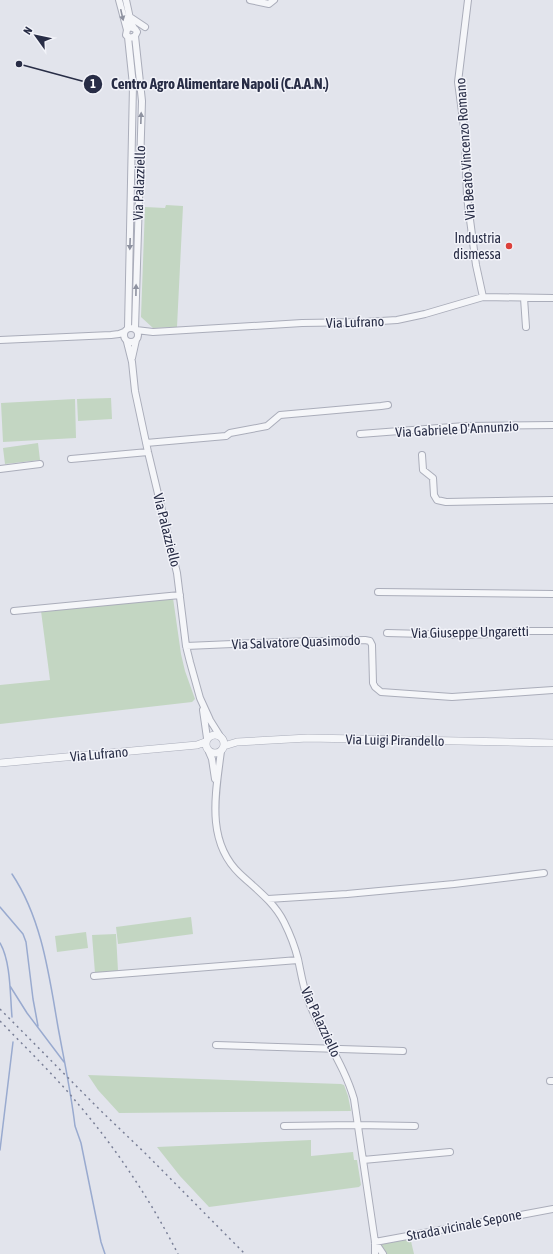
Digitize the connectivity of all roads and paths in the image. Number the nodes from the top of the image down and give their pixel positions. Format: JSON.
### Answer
{"nodes":[{"id":1,"x":119,"y":0,"type":"edge"},
{"id":2,"x":126,"y":0,"type":"edge"},
{"id":3,"x":250,"y":0,"type":"edge"},
{"id":4,"x":274,"y":0,"type":"edge"},
{"id":5,"x":468,"y":0,"type":"edge"},
{"id":6,"x":130,"y":17,"type":"junction"},
{"id":7,"x":145,"y":27,"type":"dead end"},
{"id":8,"x":126,"y":30,"type":"junction"},
{"id":9,"x":135,"y":32,"type":"junction"},
{"id":10,"x":128,"y":38,"type":"junction"},
{"id":11,"x":483,"y":297,"type":"junction"},
{"id":12,"x":524,"y":298,"type":"junction"},
{"id":13,"x":553,"y":298,"type":"edge"},
{"id":14,"x":526,"y":327,"type":"dead end"},
{"id":15,"x":126,"y":330,"type":"junction"},
{"id":16,"x":136,"y":330,"type":"junction"},
{"id":17,"x":154,"y":332,"type":"junction"},
{"id":18,"x":111,"y":335,"type":"junction"},
{"id":19,"x":137,"y":339,"type":"junction"},
{"id":20,"x":0,"y":340,"type":"edge"},
{"id":21,"x":125,"y":340,"type":"junction"},
{"id":22,"x":132,"y":362,"type":"junction"},
{"id":23,"x":388,"y":405,"type":"dead end"},
{"id":24,"x":553,"y":425,"type":"edge"},
{"id":25,"x":360,"y":434,"type":"dead end"},
{"id":26,"x":146,"y":443,"type":"junction"},
{"id":27,"x":148,"y":452,"type":"junction"},
{"id":28,"x":422,"y":455,"type":"dead end"},
{"id":29,"x":71,"y":459,"type":"dead end"},
{"id":30,"x":40,"y":464,"type":"dead end"},
{"id":31,"x":0,"y":468,"type":"edge"},
{"id":32,"x":553,"y":500,"type":"edge"},
{"id":33,"x":378,"y":592,"type":"dead end"},
{"id":34,"x":553,"y":594,"type":"edge"},
{"id":35,"x":180,"y":595,"type":"junction"},
{"id":36,"x":14,"y":611,"type":"dead end"},
{"id":37,"x":553,"y":631,"type":"edge"},
{"id":38,"x":387,"y":633,"type":"dead end"},
{"id":39,"x":186,"y":646,"type":"junction"},
{"id":40,"x":553,"y":690,"type":"edge"},
{"id":41,"x":200,"y":698,"type":"junction"},
{"id":42,"x":206,"y":740,"type":"junction"},
{"id":43,"x":222,"y":743,"type":"junction"},
{"id":44,"x":553,"y":743,"type":"edge"},
{"id":45,"x":197,"y":745,"type":"junction"},
{"id":46,"x":208,"y":751,"type":"junction"},
{"id":47,"x":0,"y":763,"type":"edge"},
{"id":48,"x":217,"y":789,"type":"junction"},
{"id":49,"x":544,"y":873,"type":"dead end"},
{"id":50,"x":268,"y":899,"type":"junction"},
{"id":51,"x":298,"y":960,"type":"junction"},
{"id":52,"x":94,"y":976,"type":"dead end"},
{"id":53,"x":216,"y":1045,"type":"dead end"},
{"id":54,"x":332,"y":1048,"type":"junction"},
{"id":55,"x":403,"y":1051,"type":"dead end"},
{"id":56,"x":358,"y":1125,"type":"junction"},
{"id":57,"x":284,"y":1126,"type":"dead end"},
{"id":58,"x":415,"y":1126,"type":"dead end"},
{"id":59,"x":450,"y":1152,"type":"dead end"},
{"id":60,"x":363,"y":1160,"type":"junction"},
{"id":61,"x":553,"y":1209,"type":"edge"},
{"id":62,"x":375,"y":1242,"type":"junction"},
{"id":63,"x":375,"y":1254,"type":"edge"},
{"id":64,"x":383,"y":1254,"type":"edge"}],
"edges":[{"from":1,"to":8,"type":"street","one_way":true},
{"from":2,"to":6,"type":"street","name":"Via Palazziello"},
{"from":3,"to":4,"type":"street"},
{"from":5,"to":11,"type":"street","name":"Via Beato Vincenzo Romano"},
{"from":6,"to":7,"type":"street"},
{"from":6,"to":9,"type":"street","name":"Via Palazziello"},
{"from":8,"to":9,"type":"street"},
{"from":8,"to":10,"type":"street"},
{"from":9,"to":10,"type":"street"},
{"from":16,"to":9,"type":"street","name":"Via Palazziello","one_way":true},
{"from":10,"to":15,"type":"street","name":"Via Palazziello","one_way":true},
{"from":11,"to":12,"type":"street","name":"Via Lufrano"},
{"from":11,"to":17,"type":"street","name":"Via Lufrano"},
{"from":12,"to":13,"type":"street","name":"Via Lufrano"},
{"from":12,"to":14,"type":"street"},
{"from":15,"to":16,"type":"street"},
{"from":15,"to":18,"type":"street"},
{"from":15,"to":21,"type":"street"},
{"from":16,"to":17,"type":"street","name":"Via Lufrano"},
{"from":16,"to":19,"type":"street"},
{"from":17,"to":19,"type":"street","name":"Via Lufrano"},
{"from":18,"to":20,"type":"street"},
{"from":18,"to":21,"type":"street"},
{"from":19,"to":21,"type":"street"},
{"from":19,"to":22,"type":"street","name":"Via Palazziello"},
{"from":21,"to":22,"type":"street","name":"Via Palazziello"},
{"from":22,"to":26,"type":"street","name":"Via Palazziello"},
{"from":23,"to":26,"type":"street"},
{"from":24,"to":25,"type":"street","name":"Via Gabriele D'Annunzio"},
{"from":26,"to":27,"type":"street","name":"Via Palazziello"},
{"from":27,"to":29,"type":"street"},
{"from":27,"to":35,"type":"street","name":"Via Palazziello"},
{"from":28,"to":32,"type":"street","name":"Via Gabriele D'Annunzio"},
{"from":30,"to":31,"type":"street"},
{"from":33,"to":34,"type":"street"},
{"from":35,"to":36,"type":"street"},
{"from":35,"to":39,"type":"street","name":"Via Palazziello"},
{"from":37,"to":38,"type":"street","name":"Via Giuseppe Ungaretti"},
{"from":39,"to":40,"type":"street","name":"Via Salvatore Quasimodo"},
{"from":39,"to":41,"type":"street","name":"Via Palazziello"},
{"from":41,"to":42,"type":"street","name":"Via Palazziello"},
{"from":41,"to":43,"type":"street","name":"Via Palazziello"},
{"from":42,"to":43,"type":"street"},
{"from":42,"to":45,"type":"street","name":"Via Lufrano"},
{"from":42,"to":46,"type":"street"},
{"from":43,"to":44,"type":"street","name":"Via Luigi Pirandello"},
{"from":43,"to":46,"type":"street"},
{"from":43,"to":48,"type":"street","name":"Via Palazziello"},
{"from":45,"to":46,"type":"street"},
{"from":45,"to":47,"type":"street","name":"Via Lufrano"},
{"from":46,"to":48,"type":"street","name":"Via Palazziello"},
{"from":48,"to":50,"type":"street","name":"Via Palazziello"},
{"from":49,"to":50,"type":"street"},
{"from":50,"to":51,"type":"street","name":"Via Palazziello"},
{"from":51,"to":52,"type":"street"},
{"from":51,"to":54,"type":"street","name":"Via Palazziello"},
{"from":53,"to":54,"type":"street"},
{"from":54,"to":55,"type":"street"},
{"from":54,"to":56,"type":"street","name":"Via Palazziello"},
{"from":56,"to":57,"type":"street"},
{"from":56,"to":58,"type":"street"},
{"from":56,"to":60,"type":"street","name":"Via Palazziello"},
{"from":59,"to":60,"type":"street"},
{"from":60,"to":62,"type":"street","name":"Via Palazziello"},
{"from":61,"to":62,"type":"street","name":"Strada vicinale Sepone"},
{"from":62,"to":63,"type":"street","name":"Via Palazziello"},
{"from":62,"to":64,"type":"street"}]}
